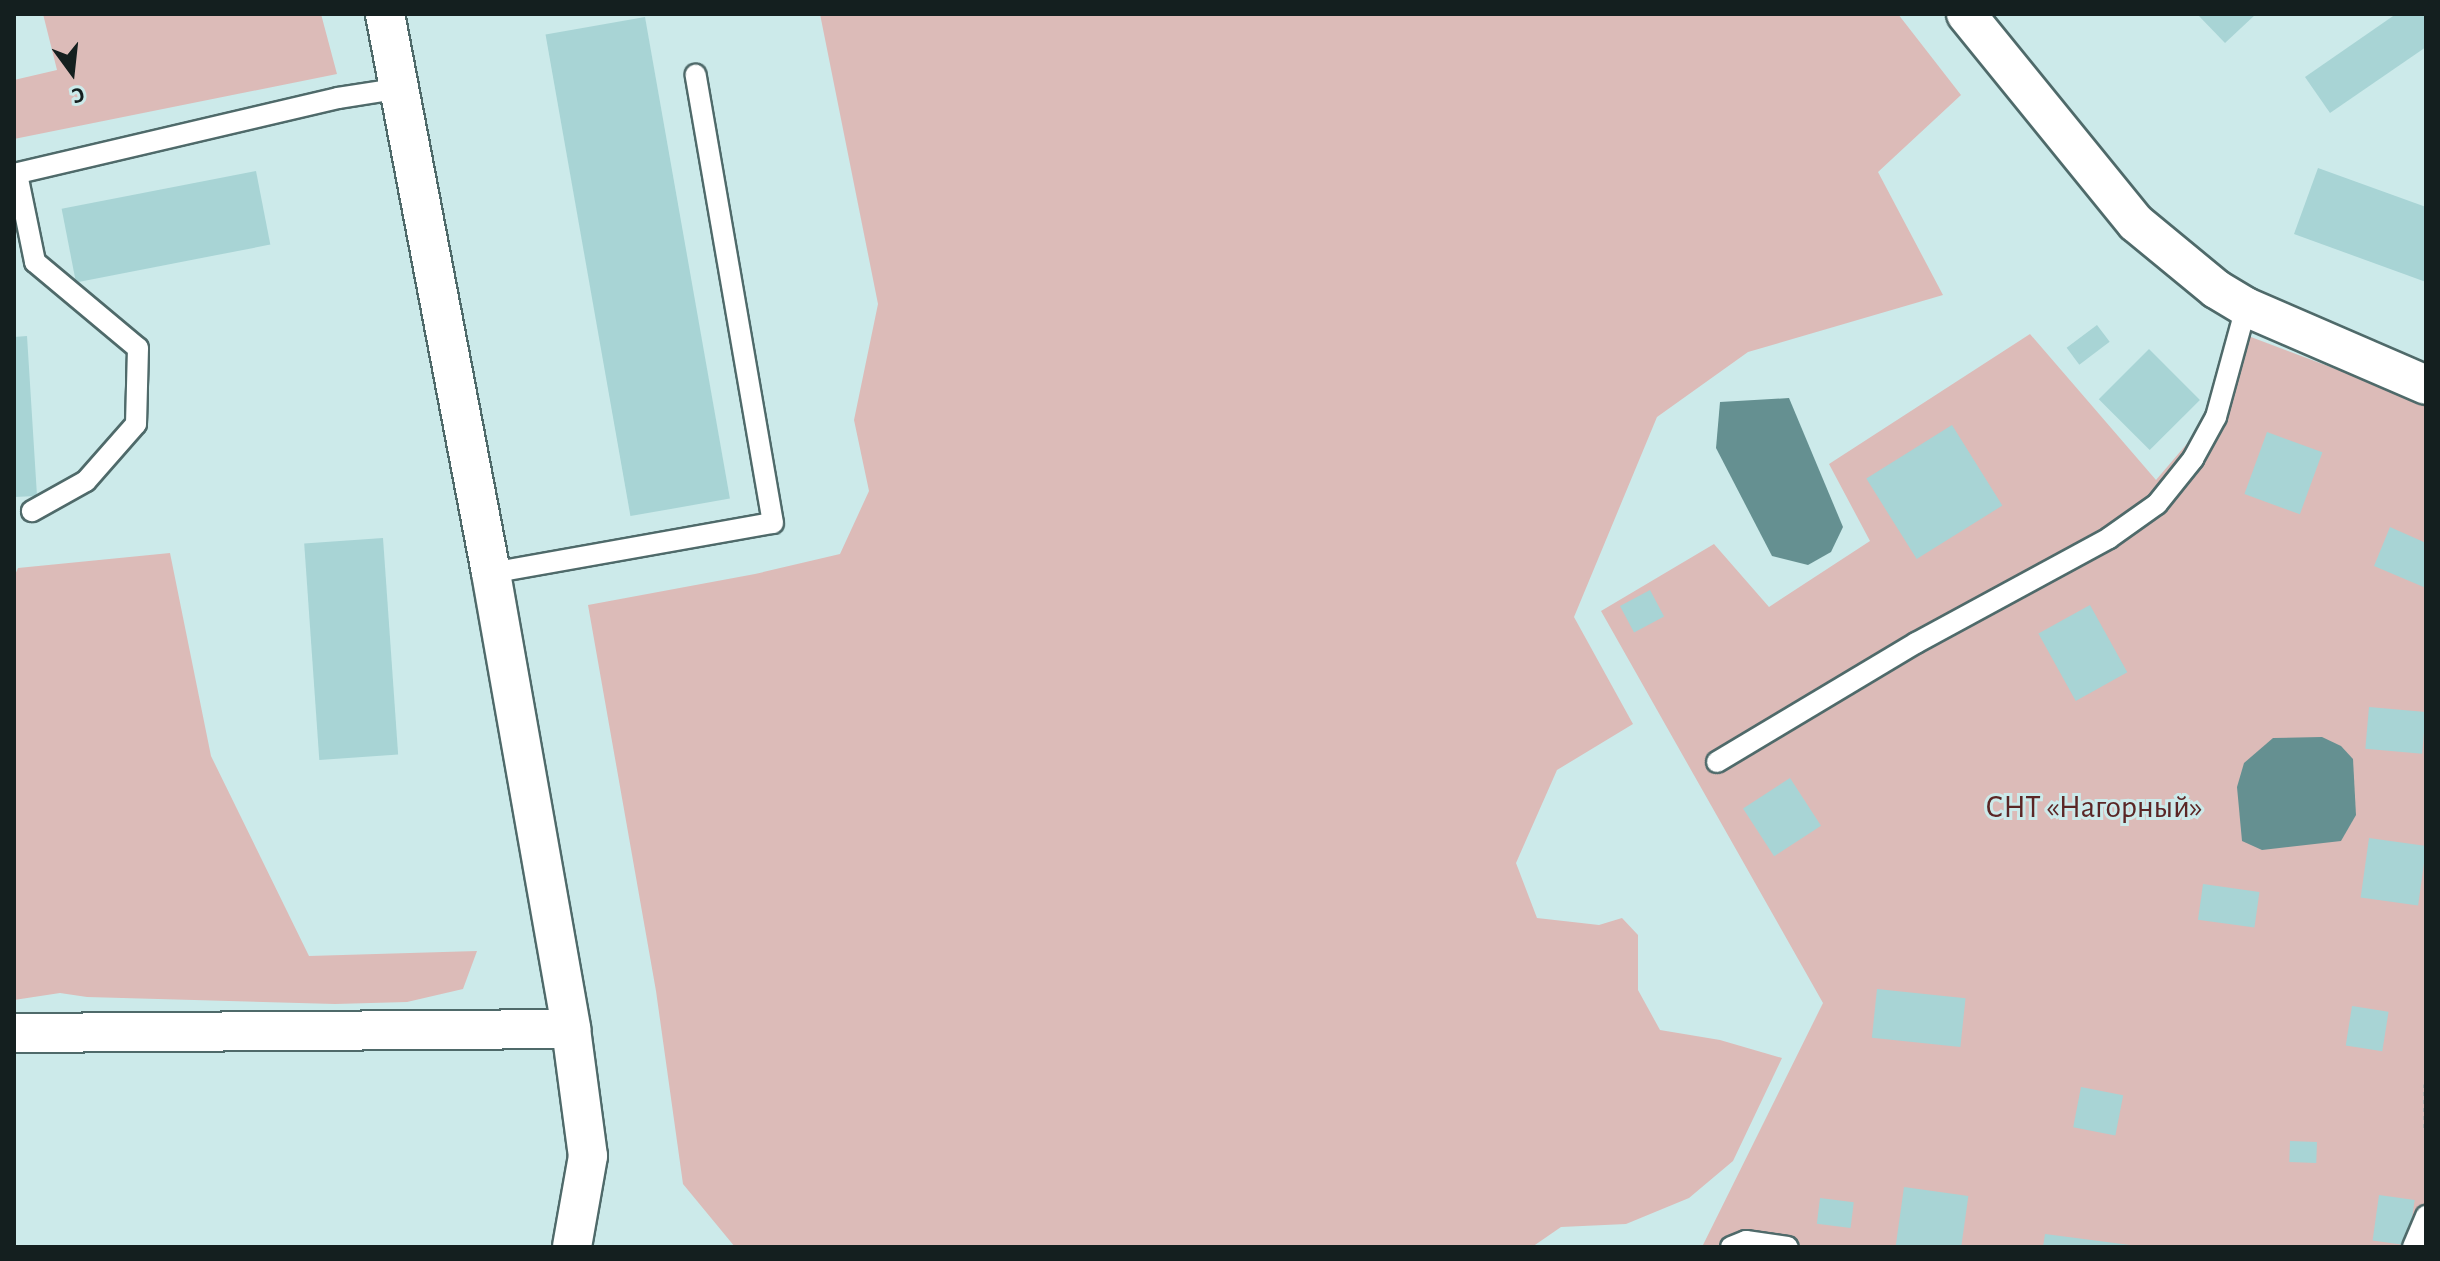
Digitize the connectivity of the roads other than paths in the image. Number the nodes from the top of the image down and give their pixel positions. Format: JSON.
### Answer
{"nodes":[{"id":1,"x":385,"y":14,"type":"edge"},
{"id":2,"x":1980,"y":19,"type":"edge"},
{"id":3,"x":696,"y":75,"type":"dead end"},
{"id":4,"x":396,"y":89,"type":"junction"},
{"id":5,"x":15,"y":174,"type":"edge"},
{"id":6,"x":2231,"y":298,"type":"junction"},
{"id":7,"x":2426,"y":385,"type":"edge"},
{"id":8,"x":32,"y":511,"type":"dead end"},
{"id":9,"x":491,"y":573,"type":"junction"},
{"id":10,"x":1717,"y":762,"type":"dead end"},
{"id":11,"x":571,"y":1029,"type":"junction"},
{"id":12,"x":14,"y":1033,"type":"edge"},
{"id":13,"x":2426,"y":1216,"type":"edge"},
{"id":14,"x":572,"y":1247,"type":"edge"},
{"id":15,"x":1731,"y":1247,"type":"edge"},
{"id":16,"x":1788,"y":1247,"type":"edge"},
{"id":17,"x":2413,"y":1247,"type":"edge"}],
"edges":[{"from":1,"to":4,"type":"street"},
{"from":2,"to":6,"type":"street"},
{"from":3,"to":9,"type":"lane"},
{"from":4,"to":5,"type":"lane"},
{"from":4,"to":9,"type":"street"},
{"from":5,"to":8,"type":"lane"},
{"from":6,"to":7,"type":"street"},
{"from":6,"to":10,"type":"lane"},
{"from":9,"to":11,"type":"street"},
{"from":11,"to":12,"type":"street"},
{"from":11,"to":14,"type":"street"},
{"from":13,"to":17,"type":"lane"},
{"from":15,"to":16,"type":"lane"}]}
